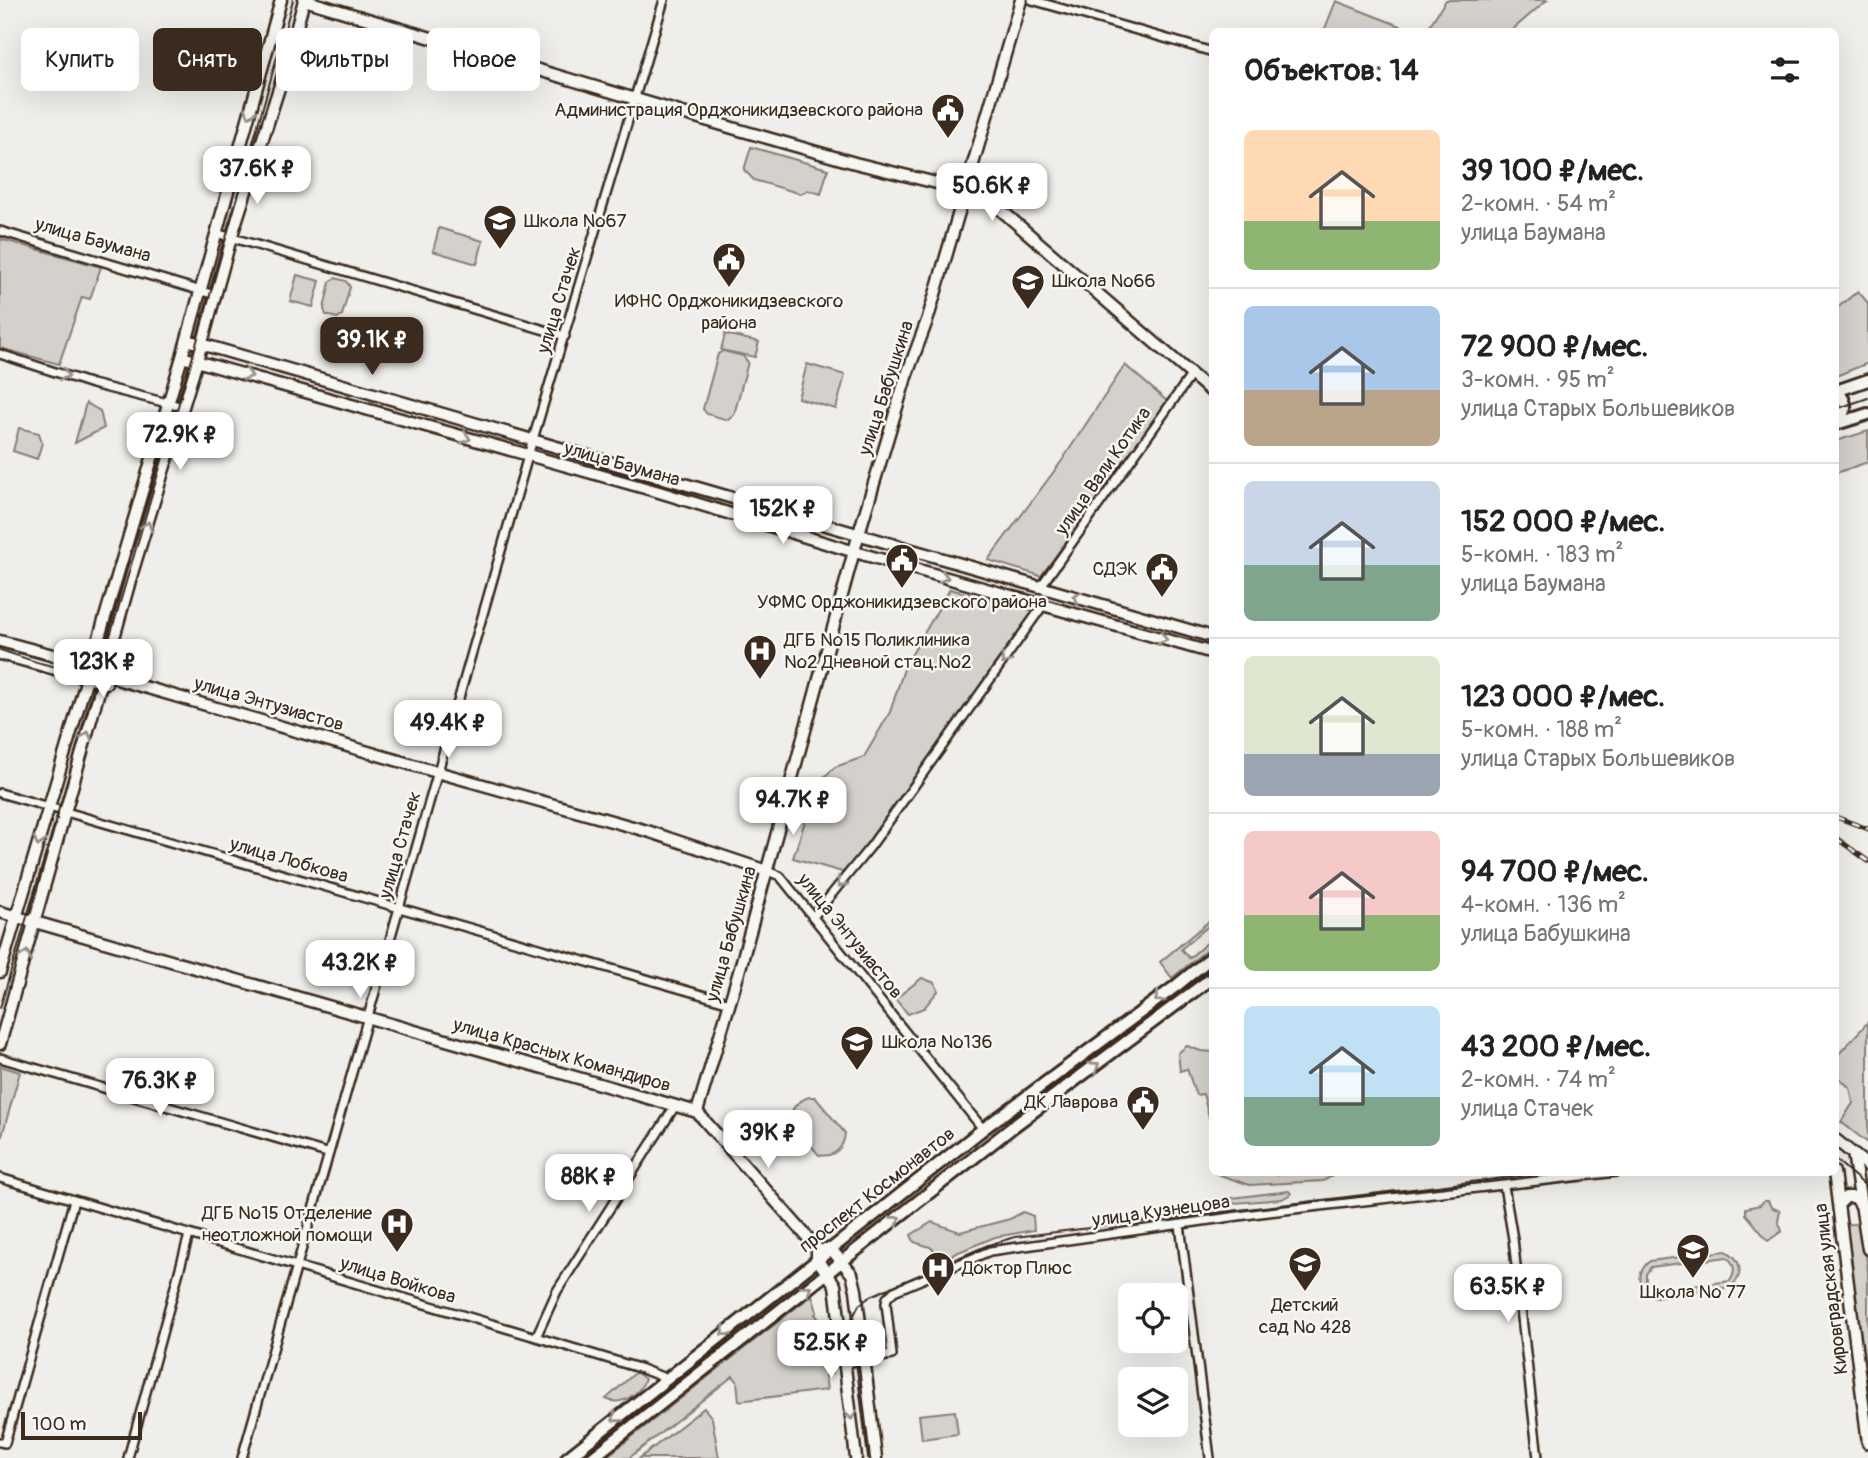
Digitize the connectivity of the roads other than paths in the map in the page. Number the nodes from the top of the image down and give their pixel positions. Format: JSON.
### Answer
{"nodes":[{"id":1,"x":281,"y":0,"type":"edge"},
{"id":2,"x":304,"y":0,"type":"edge"},
{"id":3,"x":664,"y":0,"type":"edge"},
{"id":4,"x":1021,"y":0,"type":"edge"},
{"id":5,"x":1032,"y":0,"type":"edge"},
{"id":6,"x":1209,"y":51,"type":"edge"},
{"id":7,"x":635,"y":97,"type":"junction"},
{"id":8,"x":964,"y":190,"type":"junction"},
{"id":9,"x":0,"y":231,"type":"edge"},
{"id":10,"x":216,"y":233,"type":"junction"},
{"id":11,"x":231,"y":238,"type":"junction"},
{"id":12,"x":200,"y":290,"type":"junction"},
{"id":13,"x":215,"y":295,"type":"junction"},
{"id":14,"x":565,"y":336,"type":"junction"},
{"id":15,"x":187,"y":340,"type":"junction"},
{"id":16,"x":202,"y":344,"type":"junction"},
{"id":17,"x":0,"y":354,"type":"edge"},
{"id":18,"x":182,"y":356,"type":"junction"},
{"id":19,"x":197,"y":360,"type":"junction"},
{"id":20,"x":1192,"y":374,"type":"junction"},
{"id":21,"x":1868,"y":380,"type":"edge"},
{"id":22,"x":1209,"y":389,"type":"edge"},
{"id":23,"x":1839,"y":390,"type":"edge"},
{"id":24,"x":1839,"y":394,"type":"edge"},
{"id":25,"x":167,"y":402,"type":"junction"},
{"id":26,"x":183,"y":407,"type":"junction"},
{"id":27,"x":1868,"y":414,"type":"edge"},
{"id":28,"x":1839,"y":421,"type":"edge"},
{"id":29,"x":1839,"y":423,"type":"edge"},
{"id":30,"x":533,"y":440,"type":"junction"},
{"id":31,"x":528,"y":456,"type":"junction"},
{"id":32,"x":859,"y":533,"type":"junction"},
{"id":33,"x":855,"y":552,"type":"junction"},
{"id":34,"x":1041,"y":586,"type":"junction"},
{"id":35,"x":1044,"y":604,"type":"junction"},
{"id":36,"x":1209,"y":636,"type":"edge"},
{"id":37,"x":0,"y":640,"type":"edge"},
{"id":38,"x":1209,"y":652,"type":"edge"},
{"id":39,"x":0,"y":654,"type":"edge"},
{"id":40,"x":90,"y":665,"type":"junction"},
{"id":41,"x":106,"y":669,"type":"junction"},
{"id":42,"x":86,"y":679,"type":"junction"},
{"id":43,"x":120,"y":680,"type":"junction"},
{"id":44,"x":102,"y":684,"type":"junction"},
{"id":45,"x":437,"y":772,"type":"junction"},
{"id":46,"x":0,"y":793,"type":"edge"},
{"id":47,"x":49,"y":808,"type":"junction"},
{"id":48,"x":65,"y":812,"type":"junction"},
{"id":49,"x":767,"y":871,"type":"junction"},
{"id":50,"x":398,"y":908,"type":"junction"},
{"id":51,"x":0,"y":912,"type":"edge"},
{"id":52,"x":16,"y":917,"type":"junction"},
{"id":53,"x":813,"y":917,"type":"junction"},
{"id":54,"x":36,"y":923,"type":"junction"},
{"id":55,"x":1209,"y":959,"type":"edge"},
{"id":56,"x":0,"y":972,"type":"edge"},
{"id":57,"x":1209,"y":980,"type":"edge"},
{"id":58,"x":730,"y":1003,"type":"junction"},
{"id":59,"x":366,"y":1018,"type":"junction"},
{"id":60,"x":0,"y":1044,"type":"edge"},
{"id":61,"x":0,"y":1058,"type":"edge"},
{"id":62,"x":675,"y":1106,"type":"junction"},
{"id":63,"x":697,"y":1112,"type":"junction"},
{"id":64,"x":983,"y":1129,"type":"junction"},
{"id":65,"x":1839,"y":1142,"type":"edge"},
{"id":66,"x":327,"y":1153,"type":"junction"},
{"id":67,"x":1853,"y":1153,"type":"junction"},
{"id":68,"x":1868,"y":1166,"type":"edge"},
{"id":69,"x":1585,"y":1176,"type":"edge"},
{"id":70,"x":1835,"y":1176,"type":"edge"},
{"id":71,"x":0,"y":1178,"type":"edge"},
{"id":72,"x":1504,"y":1186,"type":"junction"},
{"id":73,"x":74,"y":1200,"type":"junction"},
{"id":74,"x":1839,"y":1204,"type":"junction"},
{"id":75,"x":1863,"y":1208,"type":"junction"},
{"id":76,"x":1180,"y":1225,"type":"junction"},
{"id":77,"x":189,"y":1235,"type":"junction"},
{"id":78,"x":831,"y":1249,"type":"junction"},
{"id":79,"x":1868,"y":1250,"type":"edge"},
{"id":80,"x":817,"y":1254,"type":"junction"},
{"id":81,"x":842,"y":1262,"type":"junction"},
{"id":82,"x":296,"y":1266,"type":"junction"},
{"id":83,"x":828,"y":1273,"type":"junction"},
{"id":84,"x":537,"y":1337,"type":"junction"},
{"id":85,"x":864,"y":1360,"type":"junction"},
{"id":86,"x":845,"y":1363,"type":"junction"},
{"id":87,"x":665,"y":1378,"type":"junction"},
{"id":88,"x":2,"y":1442,"type":"edge"},
{"id":89,"x":1868,"y":1443,"type":"edge"},
{"id":90,"x":128,"y":1458,"type":"edge"},
{"id":91,"x":242,"y":1458,"type":"edge"},
{"id":92,"x":567,"y":1458,"type":"edge"},
{"id":93,"x":592,"y":1458,"type":"edge"},
{"id":94,"x":856,"y":1458,"type":"edge"},
{"id":95,"x":876,"y":1458,"type":"edge"},
{"id":96,"x":1210,"y":1458,"type":"edge"},
{"id":97,"x":1538,"y":1458,"type":"edge"}],
"edges":[{"from":1,"to":10,"type":"main road","one_way":true},
{"from":2,"to":7,"type":"main road"},
{"from":2,"to":11,"type":"main road"},
{"from":3,"to":7,"type":"street","name":"улица Стачек"},
{"from":4,"to":8,"type":"main road","name":"улица Бабушкина"},
{"from":5,"to":6,"type":"street"},
{"from":7,"to":8,"type":"main road"},
{"from":7,"to":14,"type":"street","name":"улица Стачек"},
{"from":8,"to":20,"type":"main road"},
{"from":8,"to":32,"type":"main road","name":"улица Бабушкина"},
{"from":9,"to":12,"type":"street","name":"улица Баумана"},
{"from":10,"to":11,"type":"street"},
{"from":10,"to":12,"type":"main road"},
{"from":11,"to":13,"type":"main road"},
{"from":11,"to":14,"type":"street"},
{"from":12,"to":13,"type":"street","name":"улица Баумана"},
{"from":12,"to":15,"type":"main road"},
{"from":13,"to":16,"type":"main road"},
{"from":14,"to":30,"type":"street","name":"улица Стачек"},
{"from":15,"to":16,"type":"main road","name":"улица Баумана"},
{"from":15,"to":18,"type":"main road"},
{"from":16,"to":19,"type":"main road"},
{"from":16,"to":30,"type":"main road","name":"улица Баумана"},
{"from":17,"to":25,"type":"street","one_way":true},
{"from":18,"to":19,"type":"main road","name":"улица Баумана"},
{"from":18,"to":25,"type":"main road"},
{"from":19,"to":26,"type":"main road"},
{"from":19,"to":31,"type":"main road","name":"улица Баумана","one_way":true},
{"from":20,"to":22,"type":"main road"},
{"from":20,"to":34,"type":"street","name":"улица Вали Котика"},
{"from":21,"to":23,"type":"main road"},
{"from":24,"to":28,"type":"main road"},
{"from":25,"to":26,"type":"street"},
{"from":25,"to":40,"type":"main road"},
{"from":41,"to":26,"type":"main road","one_way":true},
{"from":27,"to":29,"type":"main road"},
{"from":30,"to":31,"type":"street","name":"улица Стачек"},
{"from":30,"to":32,"type":"main road","name":"улица Баумана"},
{"from":31,"to":33,"type":"main road","name":"улица Баумана"},
{"from":31,"to":45,"type":"street","name":"улица Стачек"},
{"from":32,"to":33,"type":"main road","name":"улица Бабушкина"},
{"from":32,"to":34,"type":"main road","name":"улица Баумана"},
{"from":33,"to":35,"type":"main road","name":"улица Баумана","one_way":true},
{"from":33,"to":49,"type":"main road","name":"улица Бабушкина"},
{"from":36,"to":34,"type":"main road","name":"улица Баумана","one_way":true},
{"from":35,"to":38,"type":"main road","name":"улица Баумана","one_way":true},
{"from":35,"to":53,"type":"street","one_way":true},
{"from":37,"to":40,"type":"main road"},
{"from":39,"to":42,"type":"main road"},
{"from":40,"to":41,"type":"main road"},
{"from":40,"to":42,"type":"main road"},
{"from":41,"to":43,"type":"main road"},
{"from":41,"to":44,"type":"main road"},
{"from":42,"to":44,"type":"main road"},
{"from":42,"to":47,"type":"main road"},
{"from":43,"to":44,"type":"main road"},
{"from":43,"to":45,"type":"main road","name":"улица Энтузиастов"},
{"from":48,"to":44,"type":"main road","one_way":true},
{"from":45,"to":49,"type":"main road","name":"улица Энтузиастов"},
{"from":45,"to":50,"type":"street","name":"улица Стачек"},
{"from":46,"to":47,"type":"street","name":"улица Лобкова"},
{"from":47,"to":48,"type":"street","name":"улица Лобкова"},
{"from":47,"to":52,"type":"main road","one_way":true},
{"from":48,"to":50,"type":"street","name":"улица Лобкова"},
{"from":48,"to":54,"type":"main road"},
{"from":49,"to":53,"type":"street","name":"улица Энтузиастов"},
{"from":49,"to":58,"type":"main road","name":"улица Бабушкина"},
{"from":50,"to":58,"type":"street","name":"улица Лобкова"},
{"from":50,"to":59,"type":"street","name":"улица Стачек"},
{"from":51,"to":52,"type":"main road","name":"улица Красных Командиров"},
{"from":52,"to":54,"type":"main road","name":"улица Красных Командиров"},
{"from":52,"to":56,"type":"main road"},
{"from":53,"to":64,"type":"street","name":"улица Энтузиастов"},
{"from":54,"to":59,"type":"main road","name":"улица Красных Командиров"},
{"from":60,"to":54,"type":"main road","one_way":true},
{"from":55,"to":64,"type":"main road","name":"проспект Космонавтов","one_way":true},
{"from":81,"to":57,"type":"main road","name":"проспект Космонавтов","one_way":true},
{"from":58,"to":63,"type":"main road","name":"улица Бабушкина"},
{"from":59,"to":62,"type":"main road","name":"улица Красных Командиров"},
{"from":59,"to":66,"type":"street","name":"улица Стачек"},
{"from":61,"to":66,"type":"street"},
{"from":62,"to":63,"type":"main road","name":"улица Красных Командиров"},
{"from":62,"to":84,"type":"street"},
{"from":63,"to":80,"type":"main road"},
{"from":64,"to":78,"type":"main road","name":"проспект Космонавтов"},
{"from":65,"to":67,"type":"main road"},
{"from":66,"to":82,"type":"street","name":"улица Стачек"},
{"from":67,"to":68,"type":"main road"},
{"from":67,"to":75,"type":"main road"},
{"from":69,"to":72,"type":"street","name":"улица Кузнецова"},
{"from":70,"to":74,"type":"main road","name":"Кировградская улица"},
{"from":71,"to":73,"type":"street","name":"улица Войкова"},
{"from":72,"to":76,"type":"street","name":"улица Кузнецова"},
{"from":72,"to":97,"type":"street"},
{"from":73,"to":77,"type":"street","name":"улица Войкова"},
{"from":73,"to":88,"type":"street"},
{"from":74,"to":75,"type":"main road"},
{"from":74,"to":89,"type":"main road","name":"Кировградская улица"},
{"from":75,"to":79,"type":"main road"},
{"from":76,"to":85,"type":"street","name":"улица Кузнецова"},
{"from":76,"to":96,"type":"street"},
{"from":77,"to":82,"type":"street","name":"улица Войкова"},
{"from":77,"to":90,"type":"street"},
{"from":78,"to":80,"type":"main road","name":"проспект Космонавтов"},
{"from":78,"to":81,"type":"main road"},
{"from":80,"to":83,"type":"main road"},
{"from":80,"to":87,"type":"main road","name":"проспект Космонавтов","one_way":true},
{"from":81,"to":83,"type":"main road","name":"проспект Космонавтов"},
{"from":81,"to":85,"type":"main road"},
{"from":82,"to":84,"type":"street","name":"улица Войкова"},
{"from":82,"to":91,"type":"street","name":"улица Стачек"},
{"from":83,"to":86,"type":"main road"},
{"from":93,"to":83,"type":"main road","name":"проспект Космонавтов","one_way":true},
{"from":84,"to":87,"type":"street","name":"улица Войкова"},
{"from":85,"to":86,"type":"street"},
{"from":85,"to":95,"type":"main road"},
{"from":86,"to":94,"type":"main road","one_way":true},
{"from":87,"to":92,"type":"main road","name":"проспект Космонавтов","one_way":true}]}
